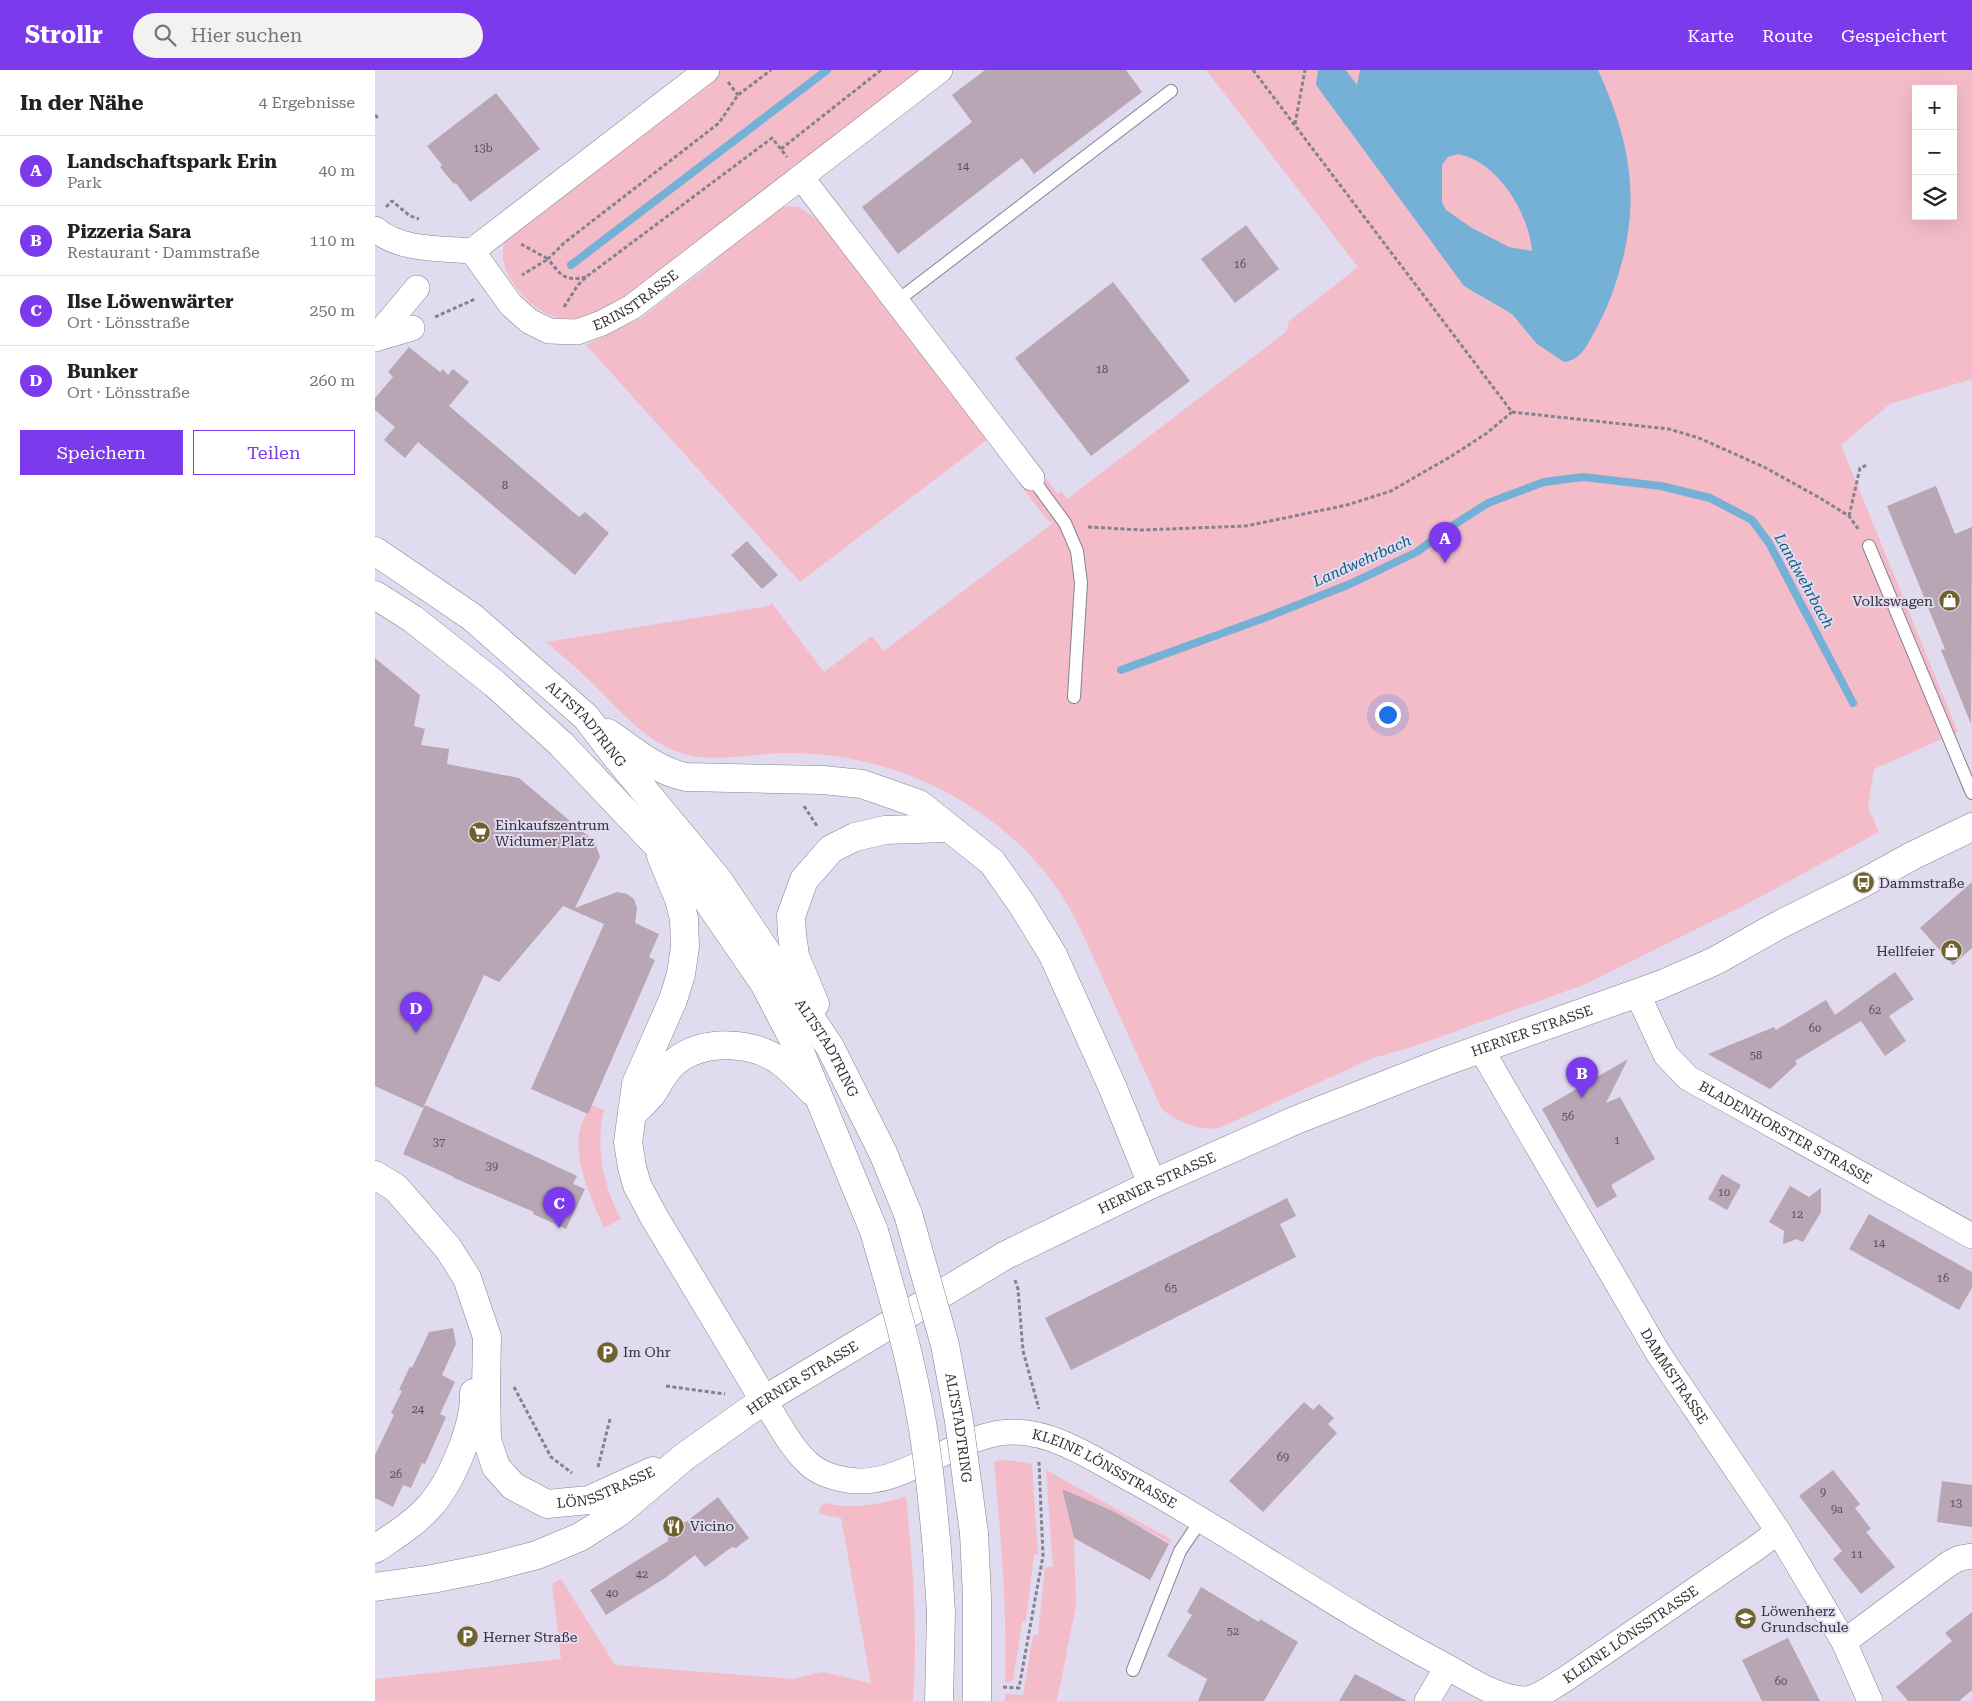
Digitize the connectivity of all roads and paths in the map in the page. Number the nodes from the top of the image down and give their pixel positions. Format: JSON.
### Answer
{"nodes":[{"id":1,"x":707,"y":70,"type":"edge"},
{"id":2,"x":771,"y":70,"type":"edge"},
{"id":3,"x":881,"y":70,"type":"edge"},
{"id":4,"x":940,"y":70,"type":"edge"},
{"id":5,"x":1253,"y":70,"type":"edge"},
{"id":6,"x":1305,"y":70,"type":"edge"},
{"id":7,"x":1171,"y":91,"type":"dead end"},
{"id":8,"x":1295,"y":125,"type":"junction"},
{"id":9,"x":801,"y":177,"type":"junction"},
{"id":10,"x":425,"y":221,"type":"dead end"},
{"id":11,"x":375,"y":230,"type":"edge"},
{"id":12,"x":516,"y":241,"type":"dead end"},
{"id":13,"x":472,"y":251,"type":"junction"},
{"id":14,"x":548,"y":259,"type":"junction"},
{"id":15,"x":520,"y":277,"type":"dead end"},
{"id":16,"x":587,"y":277,"type":"junction"},
{"id":17,"x":417,"y":288,"type":"dead end"},
{"id":18,"x":481,"y":296,"type":"dead end"},
{"id":19,"x":897,"y":301,"type":"junction"},
{"id":20,"x":420,"y":324,"type":"joint"},
{"id":21,"x":549,"y":331,"type":"junction"},
{"id":22,"x":375,"y":338,"type":"edge"},
{"id":23,"x":1513,"y":412,"type":"junction"},
{"id":24,"x":1867,"y":465,"type":"dead end"},
{"id":25,"x":1032,"y":478,"type":"joint"},
{"id":26,"x":1849,"y":516,"type":"junction"},
{"id":27,"x":1065,"y":523,"type":"junction"},
{"id":28,"x":1869,"y":546,"type":"joint"},
{"id":29,"x":375,"y":551,"type":"edge"},
{"id":30,"x":375,"y":594,"type":"edge"},
{"id":31,"x":1074,"y":697,"type":"dead end"},
{"id":32,"x":586,"y":717,"type":"junction"},
{"id":33,"x":787,"y":779,"type":"junction"},
{"id":34,"x":1972,"y":793,"type":"edge"},
{"id":35,"x":1972,"y":827,"type":"edge"},
{"id":36,"x":947,"y":828,"type":"junction"},
{"id":37,"x":658,"y":846,"type":"junction"},
{"id":38,"x":831,"y":849,"type":"junction"},
{"id":39,"x":1637,"y":993,"type":"junction"},
{"id":40,"x":830,"y":1047,"type":"junction"},
{"id":41,"x":1481,"y":1049,"type":"junction"},
{"id":42,"x":819,"y":1098,"type":"junction"},
{"id":43,"x":632,"y":1114,"type":"junction"},
{"id":44,"x":375,"y":1175,"type":"edge"},
{"id":45,"x":1152,"y":1184,"type":"junction"},
{"id":46,"x":375,"y":1189,"type":"edge"},
{"id":47,"x":1972,"y":1236,"type":"edge"},
{"id":48,"x":1018,"y":1289,"type":"dead end"},
{"id":49,"x":478,"y":1309,"type":"junction"},
{"id":50,"x":473,"y":1340,"type":"junction"},
{"id":51,"x":498,"y":1384,"type":"junction"},
{"id":52,"x":666,"y":1386,"type":"dead end"},
{"id":53,"x":764,"y":1400,"type":"junction"},
{"id":54,"x":1040,"y":1416,"type":"dead end"},
{"id":55,"x":610,"y":1419,"type":"dead end"},
{"id":56,"x":684,"y":1457,"type":"junction"},
{"id":57,"x":1039,"y":1476,"type":"dead end"},
{"id":58,"x":591,"y":1495,"type":"junction"},
{"id":59,"x":1201,"y":1520,"type":"junction"},
{"id":60,"x":1778,"y":1531,"type":"junction"},
{"id":61,"x":375,"y":1549,"type":"edge"},
{"id":62,"x":1972,"y":1556,"type":"edge"},
{"id":63,"x":375,"y":1587,"type":"edge"},
{"id":64,"x":1844,"y":1642,"type":"junction"},
{"id":65,"x":1447,"y":1666,"type":"junction"},
{"id":66,"x":1133,"y":1670,"type":"dead end"},
{"id":67,"x":1019,"y":1688,"type":"dead end"},
{"id":68,"x":939,"y":1701,"type":"edge"},
{"id":69,"x":977,"y":1701,"type":"edge"},
{"id":70,"x":1427,"y":1701,"type":"edge"},
{"id":71,"x":1870,"y":1701,"type":"edge"}],
"edges":[{"from":1,"to":13,"type":"street"},
{"from":2,"to":14,"type":"path"},
{"from":3,"to":16,"type":"path"},
{"from":4,"to":9,"type":"street","name":"ERINSTRASSE"},
{"from":5,"to":8,"type":"path"},
{"from":6,"to":8,"type":"path"},
{"from":7,"to":19,"type":"lane"},
{"from":8,"to":23,"type":"path"},
{"from":9,"to":19,"type":"street"},
{"from":9,"to":21,"type":"street","name":"ERINSTRASSE"},
{"from":10,"to":11,"type":"path"},
{"from":11,"to":13,"type":"street"},
{"from":12,"to":14,"type":"path"},
{"from":13,"to":21,"type":"street","name":"ERINSTRASSE"},
{"from":14,"to":15,"type":"path"},
{"from":14,"to":16,"type":"path"},
{"from":16,"to":21,"type":"path"},
{"from":17,"to":22,"type":"street"},
{"from":18,"to":20,"type":"path"},
{"from":19,"to":25,"type":"street"},
{"from":20,"to":22,"type":"street"},
{"from":23,"to":26,"type":"path"},
{"from":23,"to":27,"type":"path"},
{"from":24,"to":26,"type":"path"},
{"from":25,"to":27,"type":"lane"},
{"from":26,"to":28,"type":"path"},
{"from":27,"to":31,"type":"lane"},
{"from":28,"to":34,"type":"lane"},
{"from":29,"to":32,"type":"main road","name":"ALTSTADTRING"},
{"from":30,"to":37,"type":"main road","name":"ALTSTADTRING"},
{"from":32,"to":33,"type":"main road"},
{"from":32,"to":40,"type":"main road","name":"ALTSTADTRING"},
{"from":33,"to":36,"type":"main road"},
{"from":33,"to":38,"type":"path"},
{"from":35,"to":39,"type":"main road","name":"HERNER STRASSE"},
{"from":36,"to":38,"type":"main road"},
{"from":36,"to":45,"type":"main road"},
{"from":37,"to":42,"type":"main road","name":"ALTSTADTRING"},
{"from":37,"to":43,"type":"main road"},
{"from":38,"to":40,"type":"main road"},
{"from":39,"to":41,"type":"main road","name":"HERNER STRASSE"},
{"from":39,"to":47,"type":"street","name":"BLADENHORSTER STRASSE"},
{"from":40,"to":69,"type":"main road","name":"ALTSTADTRING","bridge":true},
{"from":41,"to":45,"type":"main road","name":"HERNER STRASSE"},
{"from":41,"to":60,"type":"street","name":"DAMMSTRASSE"},
{"from":42,"to":43,"type":"main road"},
{"from":42,"to":68,"type":"main road","name":"ALTSTADTRING","bridge":true},
{"from":43,"to":53,"type":"main road"},
{"from":44,"to":49,"type":"main road","name":"LÖNSSTRASSE"},
{"from":45,"to":53,"type":"main road","name":"HERNER STRASSE"},
{"from":46,"to":50,"type":"main road","name":"LÖNSSTRASSE"},
{"from":48,"to":54,"type":"path"},
{"from":49,"to":50,"type":"main road","name":"LÖNSSTRASSE"},
{"from":49,"to":51,"type":"main road","name":"LÖNSSTRASSE"},
{"from":50,"to":51,"type":"main road","name":"LÖNSSTRASSE"},
{"from":50,"to":61,"type":"main road","name":"LÖNSSTRASSE"},
{"from":51,"to":58,"type":"path"},
{"from":51,"to":58,"type":"main road","name":"LÖNSSTRASSE"},
{"from":52,"to":53,"type":"path"},
{"from":53,"to":56,"type":"main road","name":"HERNER STRASSE"},
{"from":53,"to":59,"type":"street","name":"KLEINE LÖNSSTRASSE"},
{"from":55,"to":58,"type":"path"},
{"from":56,"to":58,"type":"main road","name":"LÖNSSTRASSE"},
{"from":56,"to":63,"type":"main road","name":"HERNER STRASSE"},
{"from":57,"to":67,"type":"path"},
{"from":59,"to":65,"type":"street","name":"KLEINE LÖNSSTRASSE"},
{"from":59,"to":66,"type":"lane"},
{"from":60,"to":64,"type":"street","name":"DAMMSTRASSE"},
{"from":60,"to":65,"type":"street","name":"KLEINE LÖNSSTRASSE"},
{"from":62,"to":64,"type":"street"},
{"from":64,"to":71,"type":"street","name":"DAMMSTRASSE"},
{"from":65,"to":70,"type":"street"}]}
